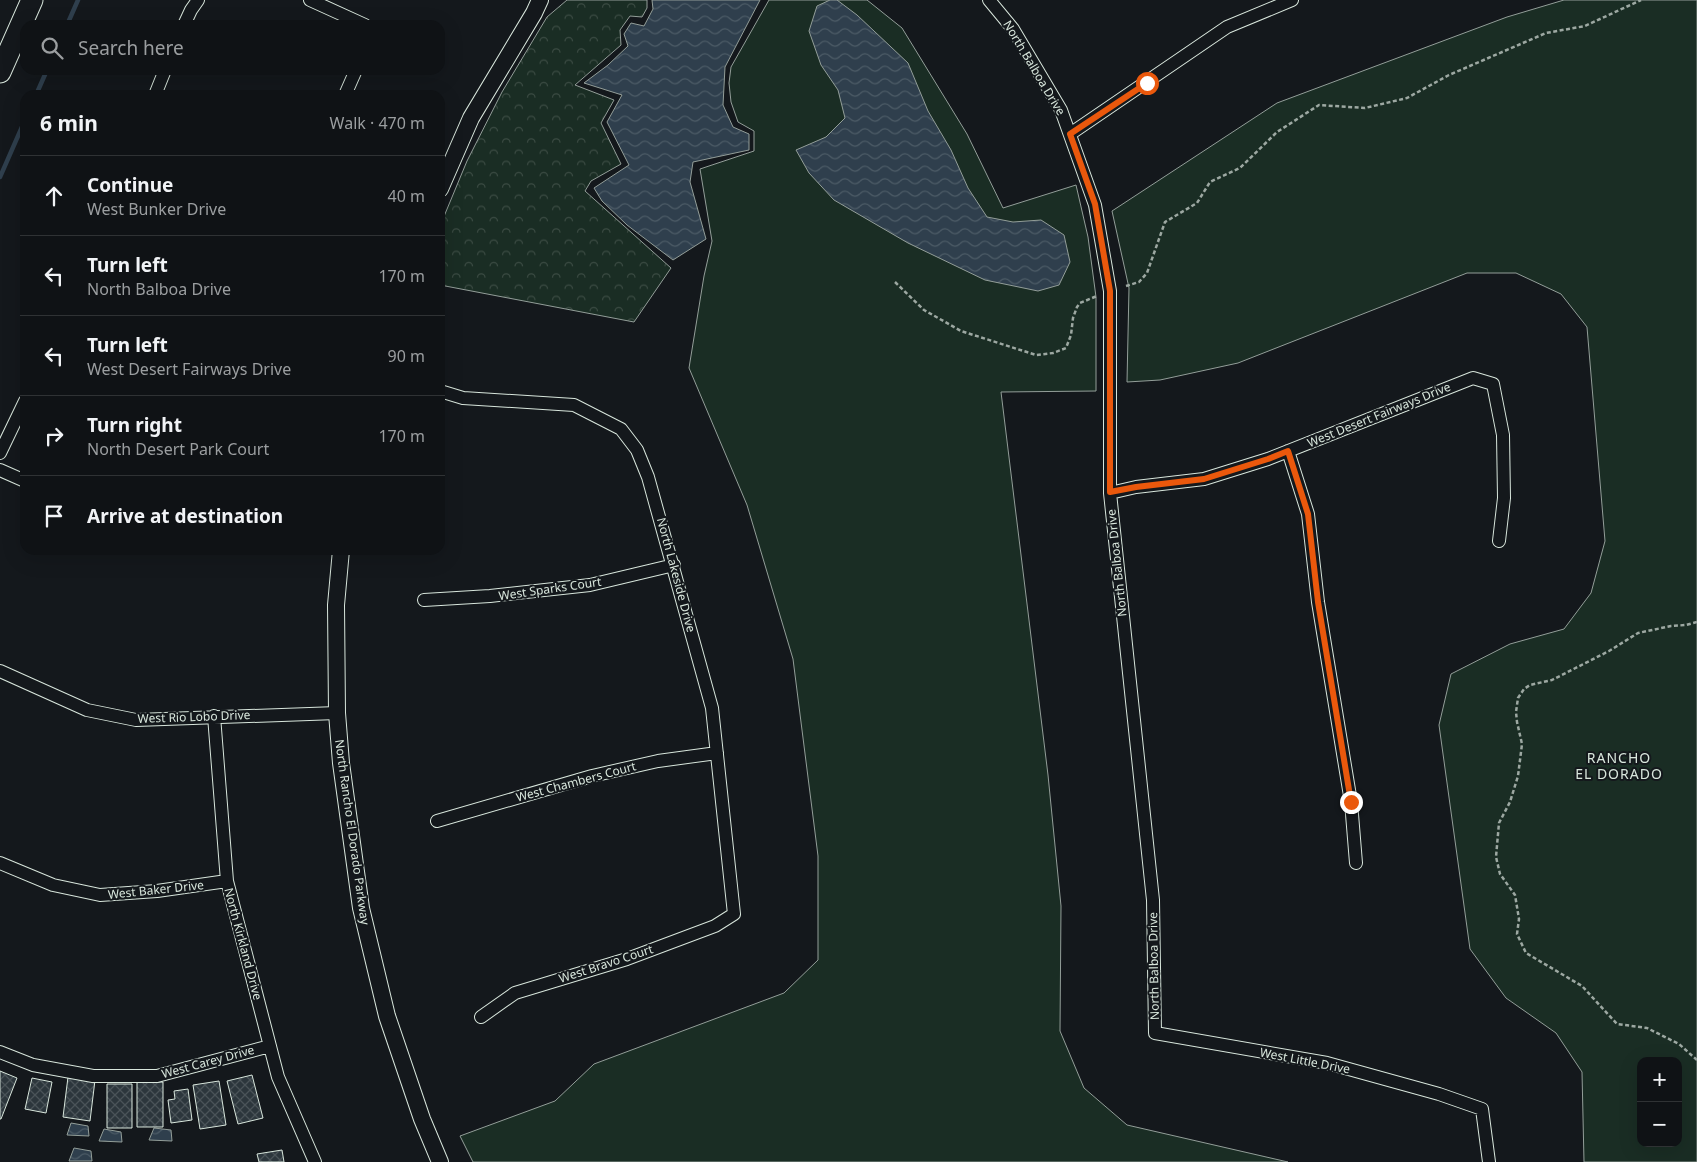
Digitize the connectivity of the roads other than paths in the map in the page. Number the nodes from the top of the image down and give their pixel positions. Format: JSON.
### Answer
{"nodes":[{"id":1,"x":32,"y":0,"type":"edge"},
{"id":2,"x":198,"y":0,"type":"edge"},
{"id":3,"x":310,"y":0,"type":"edge"},
{"id":4,"x":540,"y":0,"type":"edge"},
{"id":5,"x":989,"y":0,"type":"edge"},
{"id":6,"x":1292,"y":0,"type":"edge"},
{"id":7,"x":23,"y":20,"type":"edge"},
{"id":8,"x":186,"y":20,"type":"edge"},
{"id":9,"x":353,"y":20,"type":"edge"},
{"id":10,"x":20,"y":27,"type":"edge"},
{"id":11,"x":0,"y":72,"type":"edge"},
{"id":12,"x":163,"y":75,"type":"edge"},
{"id":13,"x":354,"y":75,"type":"edge"},
{"id":14,"x":157,"y":90,"type":"edge"},
{"id":15,"x":347,"y":90,"type":"edge"},
{"id":16,"x":1070,"y":134,"type":"junction"},
{"id":17,"x":445,"y":178,"type":"edge"},
{"id":18,"x":445,"y":393,"type":"edge"},
{"id":19,"x":20,"y":411,"type":"edge"},
{"id":20,"x":1288,"y":451,"type":"junction"},
{"id":21,"x":0,"y":453,"type":"edge"},
{"id":22,"x":0,"y":470,"type":"edge"},
{"id":23,"x":20,"y":479,"type":"edge"},
{"id":24,"x":1110,"y":492,"type":"junction"},
{"id":25,"x":1499,"y":541,"type":"dead end"},
{"id":26,"x":341,"y":555,"type":"edge"},
{"id":27,"x":674,"y":565,"type":"junction"},
{"id":28,"x":424,"y":600,"type":"dead end"},
{"id":29,"x":0,"y":671,"type":"edge"},
{"id":30,"x":337,"y":713,"type":"junction"},
{"id":31,"x":214,"y":716,"type":"junction"},
{"id":32,"x":718,"y":753,"type":"junction"},
{"id":33,"x":437,"y":821,"type":"dead end"},
{"id":34,"x":0,"y":863,"type":"edge"},
{"id":35,"x":1356,"y":863,"type":"dead end"},
{"id":36,"x":227,"y":881,"type":"junction"},
{"id":37,"x":734,"y":914,"type":"joint"},
{"id":38,"x":481,"y":1017,"type":"dead end"},
{"id":39,"x":1155,"y":1033,"type":"joint"},
{"id":40,"x":270,"y":1046,"type":"junction"},
{"id":41,"x":0,"y":1052,"type":"edge"},
{"id":42,"x":316,"y":1162,"type":"edge"},
{"id":43,"x":440,"y":1162,"type":"edge"},
{"id":44,"x":1489,"y":1162,"type":"edge"}],
"edges":[{"from":1,"to":7,"type":"highway"},
{"from":2,"to":8,"type":"street"},
{"from":3,"to":9,"type":"street"},
{"from":4,"to":17,"type":"street"},
{"from":5,"to":16,"type":"street","name":"North Balboa Drive"},
{"from":6,"to":16,"type":"street"},
{"from":10,"to":11,"type":"highway"},
{"from":12,"to":14,"type":"street"},
{"from":13,"to":15,"type":"street"},
{"from":16,"to":24,"type":"street","name":"North Balboa Drive"},
{"from":18,"to":27,"type":"street","name":"North Lakeside Drive"},
{"from":19,"to":21,"type":"street"},
{"from":20,"to":24,"type":"street","name":"West Desert Fairways Drive"},
{"from":20,"to":25,"type":"street","name":"West Desert Fairways Drive"},
{"from":20,"to":35,"type":"street"},
{"from":22,"to":23,"type":"street"},
{"from":24,"to":39,"type":"street","name":"North Balboa Drive"},
{"from":26,"to":30,"type":"street","name":"North Rancho El Dorado Parkway"},
{"from":27,"to":28,"type":"street","name":"West Sparks Court"},
{"from":27,"to":32,"type":"street","name":"North Lakeside Drive"},
{"from":29,"to":31,"type":"street","name":"West Rio Lobo Drive"},
{"from":30,"to":31,"type":"street","name":"West Rio Lobo Drive"},
{"from":30,"to":43,"type":"street","name":"North Rancho El Dorado Parkway"},
{"from":31,"to":36,"type":"street","name":"North Kirkland Drive"},
{"from":32,"to":33,"type":"street","name":"West Chambers Court"},
{"from":32,"to":37,"type":"street","name":"North Lakeside Drive"},
{"from":34,"to":36,"type":"street","name":"West Baker Drive"},
{"from":36,"to":40,"type":"street","name":"North Kirkland Drive"},
{"from":37,"to":38,"type":"street","name":"West Bravo Court"},
{"from":39,"to":44,"type":"street","name":"West Little Drive"},
{"from":40,"to":41,"type":"street","name":"West Carey Drive"},
{"from":40,"to":42,"type":"street","name":"North Kirkland Drive"}]}
